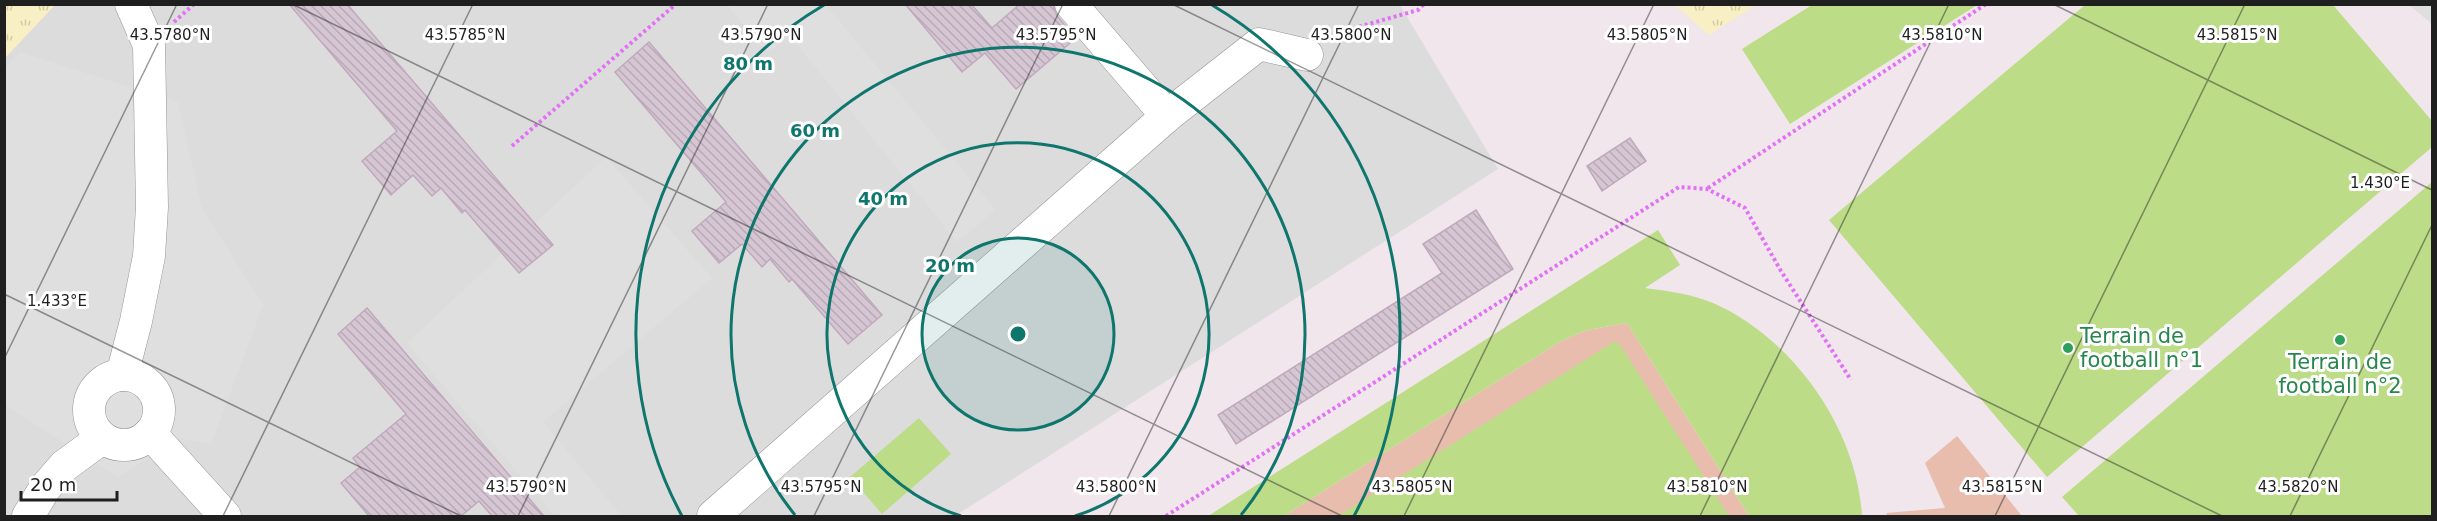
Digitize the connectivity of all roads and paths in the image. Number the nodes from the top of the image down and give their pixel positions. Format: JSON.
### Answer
{"nodes":[{"id":1,"x":131,"y":4,"type":"edge"},
{"id":2,"x":676,"y":4,"type":"edge"},
{"id":3,"x":1071,"y":4,"type":"edge"},
{"id":4,"x":1424,"y":4,"type":"edge"},
{"id":5,"x":1986,"y":4,"type":"edge"},
{"id":6,"x":1307,"y":56,"type":"joint"},
{"id":7,"x":1167,"y":116,"type":"junction"},
{"id":8,"x":512,"y":146,"type":"dead end"},
{"id":9,"x":1707,"y":189,"type":"junction"},
{"id":10,"x":122,"y":375,"type":"junction"},
{"id":11,"x":1851,"y":380,"type":"dead end"},
{"id":12,"x":150,"y":433,"type":"junction"},
{"id":13,"x":102,"y":438,"type":"junction"},
{"id":14,"x":27,"y":516,"type":"edge"},
{"id":15,"x":225,"y":516,"type":"edge"},
{"id":16,"x":713,"y":516,"type":"edge"},
{"id":17,"x":1166,"y":516,"type":"edge"}],
"edges":[{"from":1,"to":10,"type":"lane"},
{"from":2,"to":8,"type":"path"},
{"from":3,"to":7,"type":"lane"},
{"from":4,"to":6,"type":"path"},
{"from":5,"to":9,"type":"path"},
{"from":6,"to":7,"type":"lane"},
{"from":7,"to":16,"type":"lane"},
{"from":9,"to":11,"type":"path"},
{"from":9,"to":17,"type":"path"},
{"from":10,"to":12,"type":"lane"},
{"from":10,"to":13,"type":"lane"},
{"from":12,"to":13,"type":"lane"},
{"from":12,"to":15,"type":"lane"},
{"from":13,"to":14,"type":"lane"}]}
